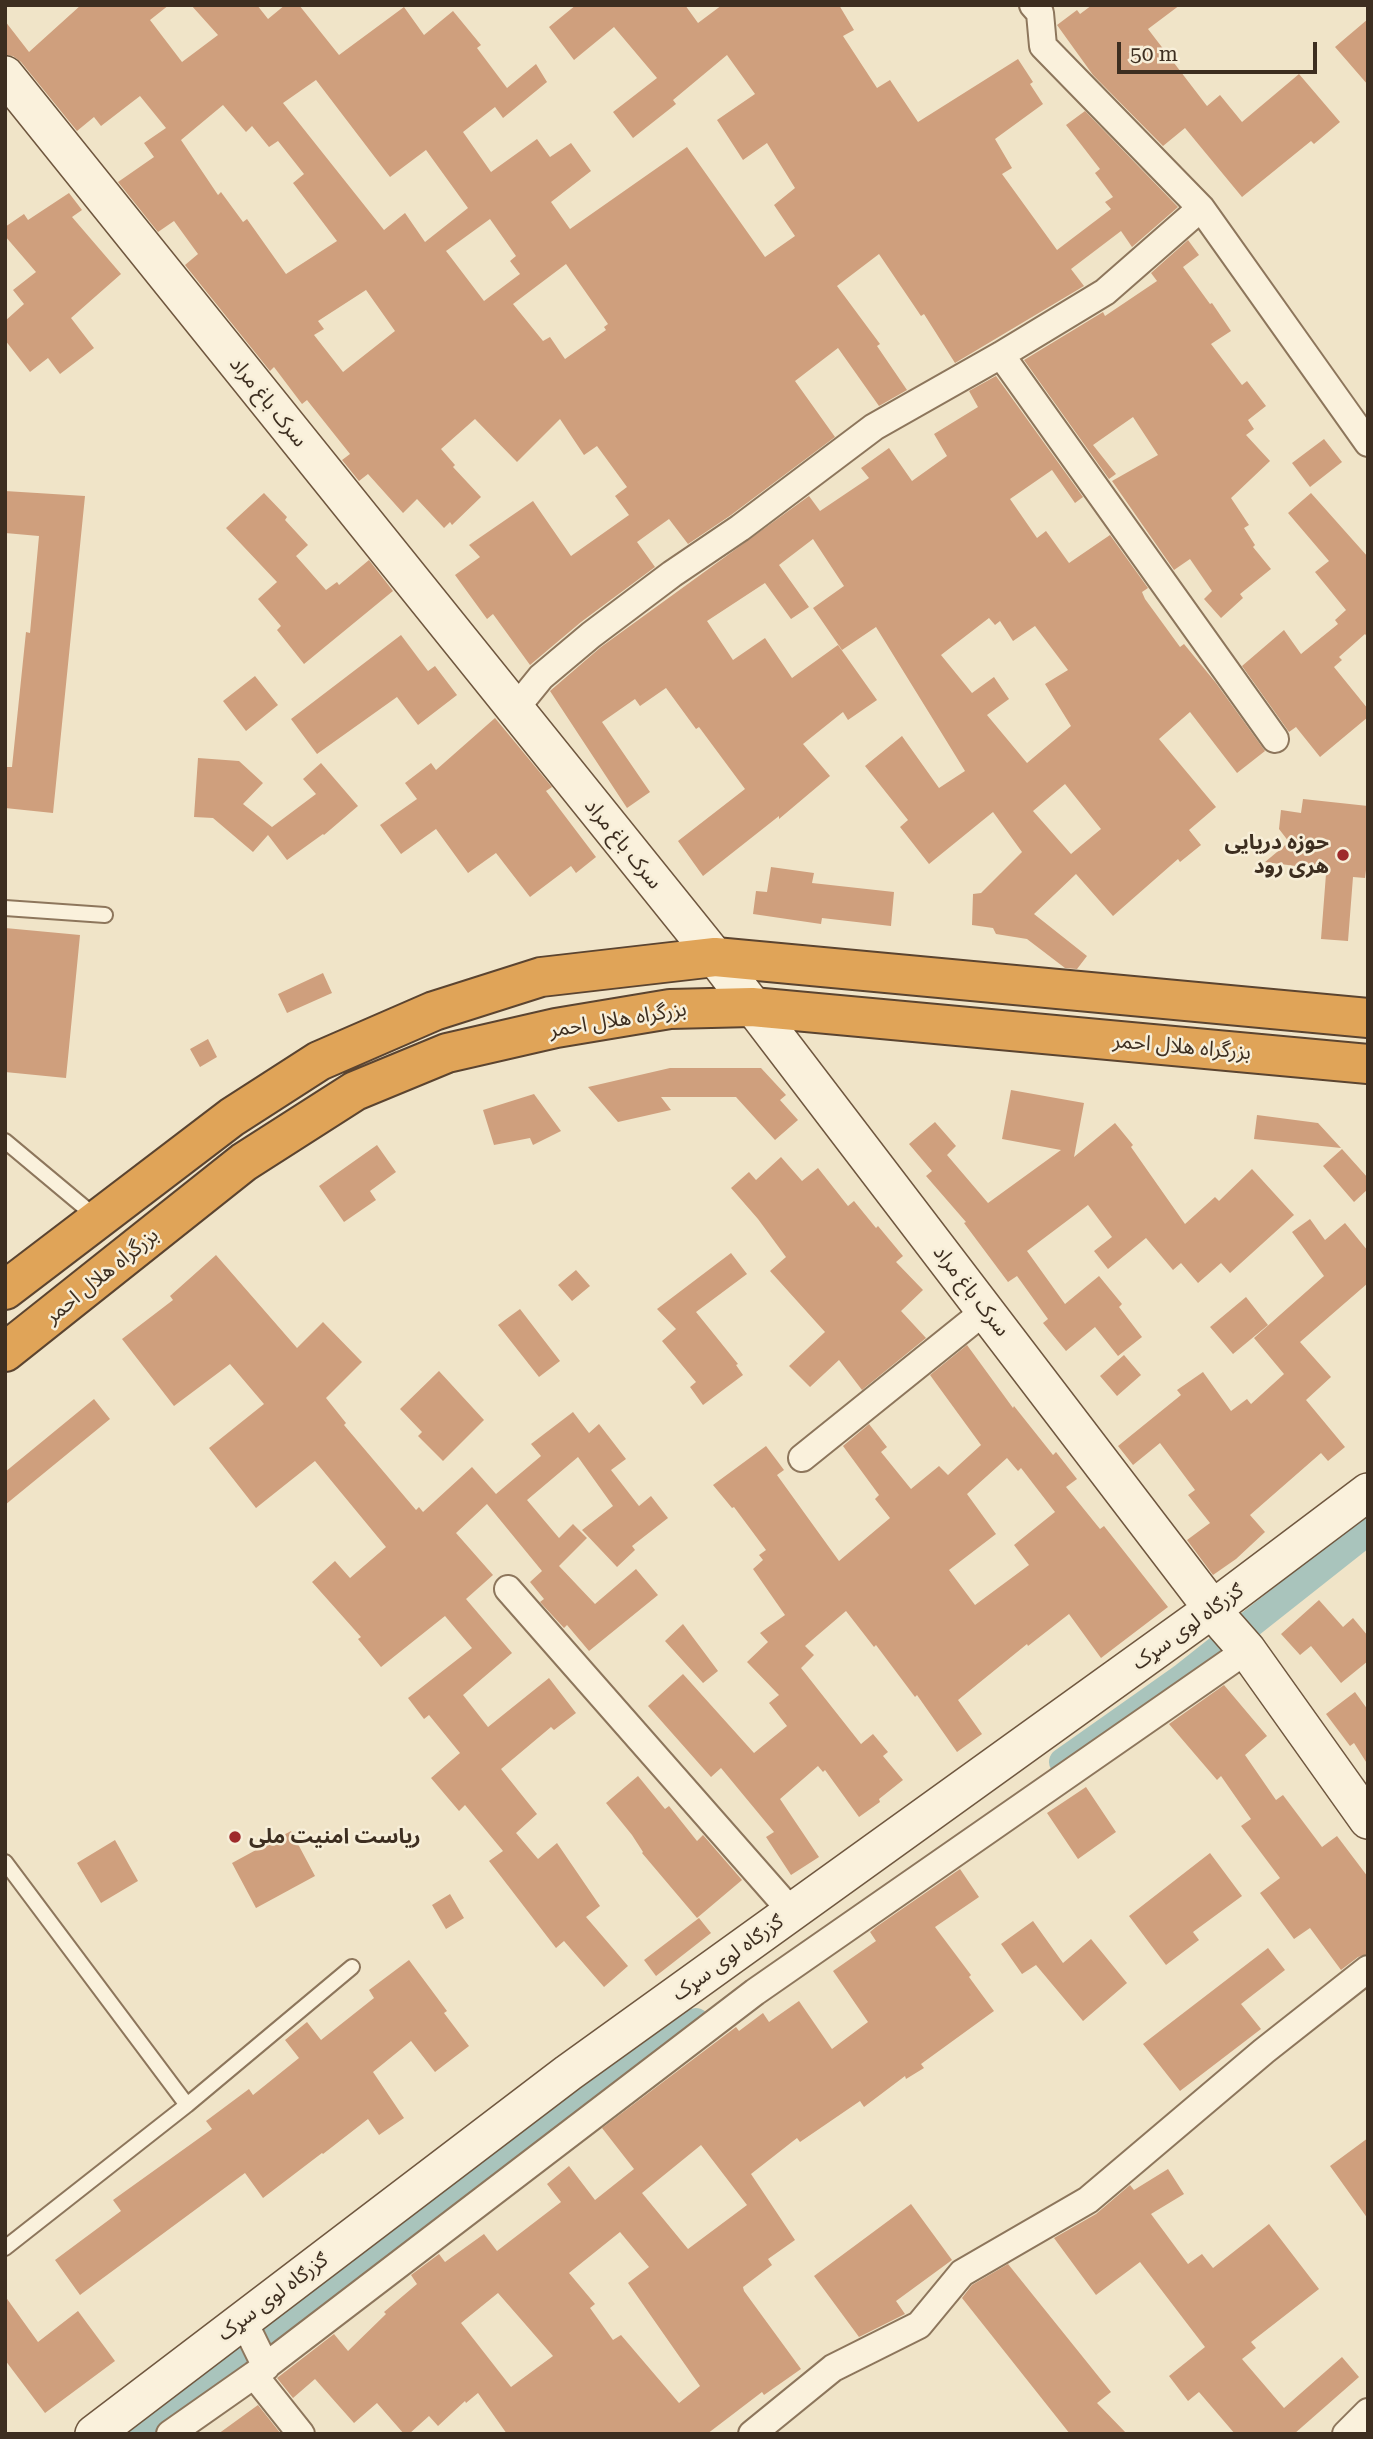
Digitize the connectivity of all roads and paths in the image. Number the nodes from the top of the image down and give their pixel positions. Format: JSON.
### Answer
{"nodes":[{"id":1,"x":1041,"y":8,"type":"edge"},
{"id":2,"x":5,"y":75,"type":"edge"},
{"id":3,"x":1201,"y":208,"type":"junction"},
{"id":4,"x":1001,"y":355,"type":"junction"},
{"id":5,"x":1368,"y":443,"type":"edge"},
{"id":6,"x":515,"y":709,"type":"junction"},
{"id":7,"x":1275,"y":739,"type":"dead end"},
{"id":8,"x":5,"y":908,"type":"edge"},
{"id":9,"x":105,"y":915,"type":"dead end"},
{"id":10,"x":715,"y":957,"type":"junction"},
{"id":11,"x":752,"y":1007,"type":"junction"},
{"id":12,"x":1368,"y":1017,"type":"edge"},
{"id":13,"x":1368,"y":1064,"type":"edge"},
{"id":14,"x":5,"y":1141,"type":"edge"},
{"id":15,"x":84,"y":1228,"type":"junction"},
{"id":16,"x":104,"y":1274,"type":"junction"},
{"id":17,"x":5,"y":1290,"type":"edge"},
{"id":18,"x":986,"y":1310,"type":"junction"},
{"id":19,"x":5,"y":1352,"type":"edge"},
{"id":20,"x":802,"y":1458,"type":"dead end"},
{"id":21,"x":1368,"y":1492,"type":"edge"},
{"id":22,"x":508,"y":1589,"type":"dead end"},
{"id":23,"x":1229,"y":1628,"type":"junction"},
{"id":24,"x":1368,"y":1821,"type":"edge"},
{"id":25,"x":5,"y":1862,"type":"edge"},
{"id":26,"x":792,"y":1912,"type":"junction"},
{"id":27,"x":352,"y":1967,"type":"dead end"},
{"id":28,"x":1368,"y":1969,"type":"edge"},
{"id":29,"x":187,"y":2105,"type":"junction"},
{"id":30,"x":5,"y":2248,"type":"edge"},
{"id":31,"x":243,"y":2320,"type":"junction"},
{"id":32,"x":260,"y":2371,"type":"junction"},
{"id":33,"x":1368,"y":2412,"type":"edge"},
{"id":34,"x":94,"y":2434,"type":"edge"},
{"id":35,"x":170,"y":2434,"type":"edge"},
{"id":36,"x":301,"y":2434,"type":"edge"},
{"id":37,"x":752,"y":2434,"type":"edge"},
{"id":38,"x":1346,"y":2434,"type":"edge"}],
"edges":[{"from":1,"to":3,"type":"street"},
{"from":2,"to":6,"type":"street","name":"سرک باغ مراد"},
{"from":3,"to":4,"type":"street"},
{"from":3,"to":5,"type":"street"},
{"from":4,"to":6,"type":"street"},
{"from":4,"to":7,"type":"street"},
{"from":6,"to":10,"type":"street","name":"سرک باغ مراد"},
{"from":8,"to":9,"type":"lane"},
{"from":10,"to":11,"type":"street","name":"سرک باغ مراد"},
{"from":10,"to":12,"type":"highway"},
{"from":10,"to":15,"type":"highway"},
{"from":11,"to":13,"type":"highway","name":"بزرگراه هلال احمر"},
{"from":11,"to":16,"type":"highway","name":"بزرگراه هلال احمر"},
{"from":11,"to":18,"type":"street","name":"سرک باغ مراد"},
{"from":14,"to":15,"type":"lane"},
{"from":15,"to":16,"type":"highway"},
{"from":15,"to":17,"type":"highway"},
{"from":16,"to":19,"type":"highway","name":"بزرگراه هلال احمر"},
{"from":18,"to":20,"type":"street"},
{"from":18,"to":23,"type":"street","name":"سرک باغ مراد"},
{"from":21,"to":23,"type":"street","name":"ګزرګاه لوی سړک"},
{"from":22,"to":26,"type":"street"},
{"from":23,"to":24,"type":"street","name":"سرک باغ مراد"},
{"from":23,"to":26,"type":"street","name":"ګزرګاه لوی سړک"},
{"from":23,"to":32,"type":"street"},
{"from":25,"to":29,"type":"lane"},
{"from":26,"to":31,"type":"street","name":"ګزرګاه لوی سړک"},
{"from":27,"to":29,"type":"lane"},
{"from":28,"to":37,"type":"street"},
{"from":29,"to":30,"type":"lane"},
{"from":31,"to":32,"type":"street"},
{"from":31,"to":34,"type":"street","name":"ګزرګاه لوی سړک"},
{"from":32,"to":35,"type":"street"},
{"from":32,"to":36,"type":"street"},
{"from":33,"to":38,"type":"street"}]}
